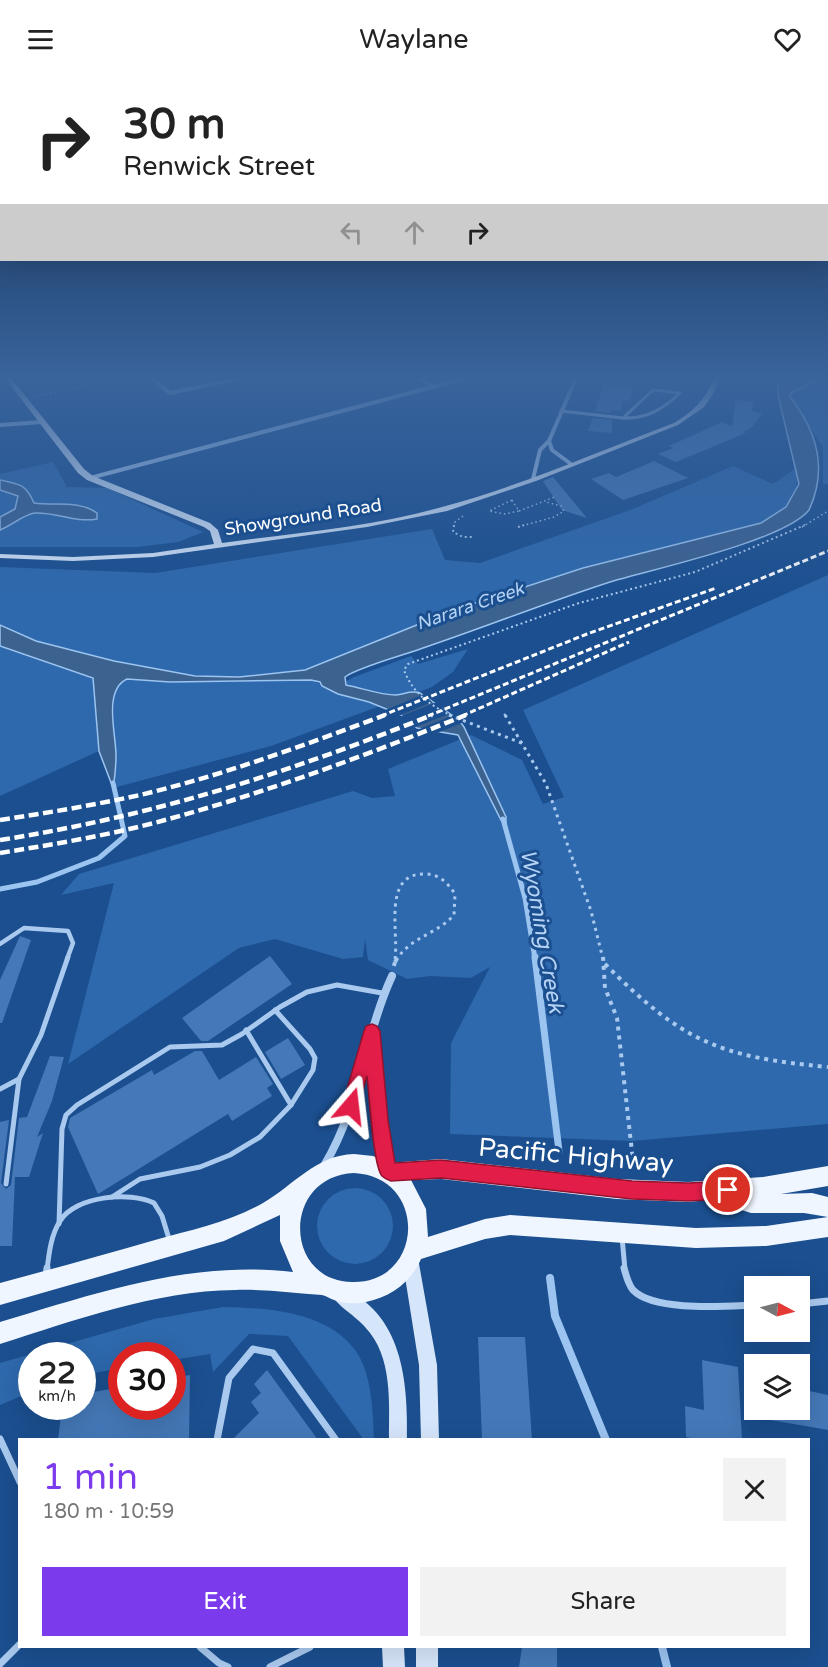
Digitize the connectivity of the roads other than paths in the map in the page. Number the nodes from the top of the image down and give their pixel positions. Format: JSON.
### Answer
{"nodes":[{"id":1,"x":66,"y":452,"type":"edge"},
{"id":2,"x":187,"y":452,"type":"edge"},
{"id":3,"x":539,"y":452,"type":"edge"},
{"id":4,"x":555,"y":452,"type":"edge"},
{"id":5,"x":602,"y":452,"type":"edge"},
{"id":6,"x":571,"y":464,"type":"junction"},
{"id":7,"x":90,"y":478,"type":"junction"},
{"id":8,"x":533,"y":479,"type":"junction"},
{"id":9,"x":219,"y":547,"type":"junction"},
{"id":10,"x":0,"y":556,"type":"edge"},
{"id":11,"x":0,"y":944,"type":"edge"},
{"id":12,"x":392,"y":976,"type":"road end"},
{"id":13,"x":382,"y":993,"type":"junction"},
{"id":14,"x":275,"y":1010,"type":"junction"},
{"id":15,"x":246,"y":1030,"type":"junction"},
{"id":16,"x":372,"y":1031,"type":"junction"},
{"id":17,"x":19,"y":1079,"type":"junction"},
{"id":18,"x":0,"y":1089,"type":"edge"},
{"id":19,"x":291,"y":1105,"type":"junction"},
{"id":20,"x":389,"y":1171,"type":"junction"},
{"id":21,"x":828,"y":1176,"type":"edge"},
{"id":22,"x":311,"y":1181,"type":"junction"},
{"id":23,"x":6,"y":1184,"type":"dead end"},
{"id":24,"x":711,"y":1192,"type":"junction"},
{"id":25,"x":112,"y":1197,"type":"junction"},
{"id":26,"x":828,"y":1207,"type":"edge"},
{"id":27,"x":59,"y":1224,"type":"junction"},
{"id":28,"x":828,"y":1227,"type":"edge"},
{"id":29,"x":621,"y":1233,"type":"junction"},
{"id":30,"x":172,"y":1247,"type":"junction"},
{"id":31,"x":411,"y":1254,"type":"junction"},
{"id":32,"x":46,"y":1282,"type":"junction"},
{"id":33,"x":327,"y":1289,"type":"junction"},
{"id":34,"x":0,"y":1294,"type":"edge"},
{"id":35,"x":828,"y":1301,"type":"edge"},
{"id":36,"x":810,"y":1303,"type":"edge"},
{"id":37,"x":744,"y":1305,"type":"edge"},
{"id":38,"x":0,"y":1333,"type":"edge"},
{"id":39,"x":216,"y":1438,"type":"edge"},
{"id":40,"x":335,"y":1438,"type":"edge"},
{"id":41,"x":398,"y":1438,"type":"edge"},
{"id":42,"x":430,"y":1438,"type":"edge"},
{"id":43,"x":0,"y":1439,"type":"edge"},
{"id":44,"x":18,"y":1478,"type":"edge"},
{"id":45,"x":18,"y":1646,"type":"edge"},
{"id":46,"x":201,"y":1648,"type":"edge"},
{"id":47,"x":308,"y":1648,"type":"edge"},
{"id":48,"x":393,"y":1648,"type":"edge"},
{"id":49,"x":427,"y":1648,"type":"edge"},
{"id":50,"x":0,"y":1664,"type":"edge"},
{"id":51,"x":228,"y":1667,"type":"edge"},
{"id":52,"x":270,"y":1667,"type":"edge"},
{"id":53,"x":394,"y":1667,"type":"edge"},
{"id":54,"x":427,"y":1667,"type":"edge"}],
"edges":[{"from":1,"to":7,"type":"street"},
{"from":2,"to":7,"type":"street"},
{"from":3,"to":8,"type":"street"},
{"from":4,"to":6,"type":"street"},
{"from":5,"to":6,"type":"street","name":"Showground Road"},
{"from":6,"to":8,"type":"street","name":"Showground Road"},
{"from":7,"to":9,"type":"street"},
{"from":8,"to":9,"type":"street","name":"Showground Road"},
{"from":9,"to":10,"type":"street","name":"Showground Road"},
{"from":11,"to":17,"type":"lane"},
{"from":12,"to":13,"type":"street"},
{"from":13,"to":14,"type":"lane"},
{"from":13,"to":16,"type":"street"},
{"from":14,"to":15,"type":"lane"},
{"from":14,"to":19,"type":"lane"},
{"from":15,"to":19,"type":"lane"},
{"from":15,"to":27,"type":"lane"},
{"from":16,"to":20,"type":"street"},
{"from":16,"to":22,"type":"street"},
{"from":17,"to":18,"type":"lane"},
{"from":17,"to":23,"type":"lane"},
{"from":19,"to":25,"type":"lane"},
{"from":20,"to":22,"type":"main road"},
{"from":20,"to":24,"type":"main road","name":"Pacific Highway"},
{"from":20,"to":31,"type":"main road"},
{"from":21,"to":24,"type":"main road","name":"Pacific Highway"},
{"from":22,"to":30,"type":"main road"},
{"from":22,"to":33,"type":"main road"},
{"from":24,"to":26,"type":"main road"},
{"from":25,"to":27,"type":"lane"},
{"from":25,"to":30,"type":"lane"},
{"from":27,"to":32,"type":"lane"},
{"from":28,"to":29,"type":"main road"},
{"from":29,"to":31,"type":"main road"},
{"from":29,"to":37,"type":"lane"},
{"from":30,"to":32,"type":"main road"},
{"from":31,"to":33,"type":"main road"},
{"from":31,"to":42,"type":"street"},
{"from":32,"to":34,"type":"main road"},
{"from":33,"to":38,"type":"main road"},
{"from":33,"to":41,"type":"street"},
{"from":35,"to":36,"type":"lane"},
{"from":39,"to":40,"type":"lane"},
{"from":43,"to":44,"type":"lane"},
{"from":45,"to":50,"type":"lane"},
{"from":46,"to":51,"type":"lane"},
{"from":47,"to":52,"type":"lane"},
{"from":48,"to":53,"type":"street"},
{"from":49,"to":54,"type":"street"}]}
